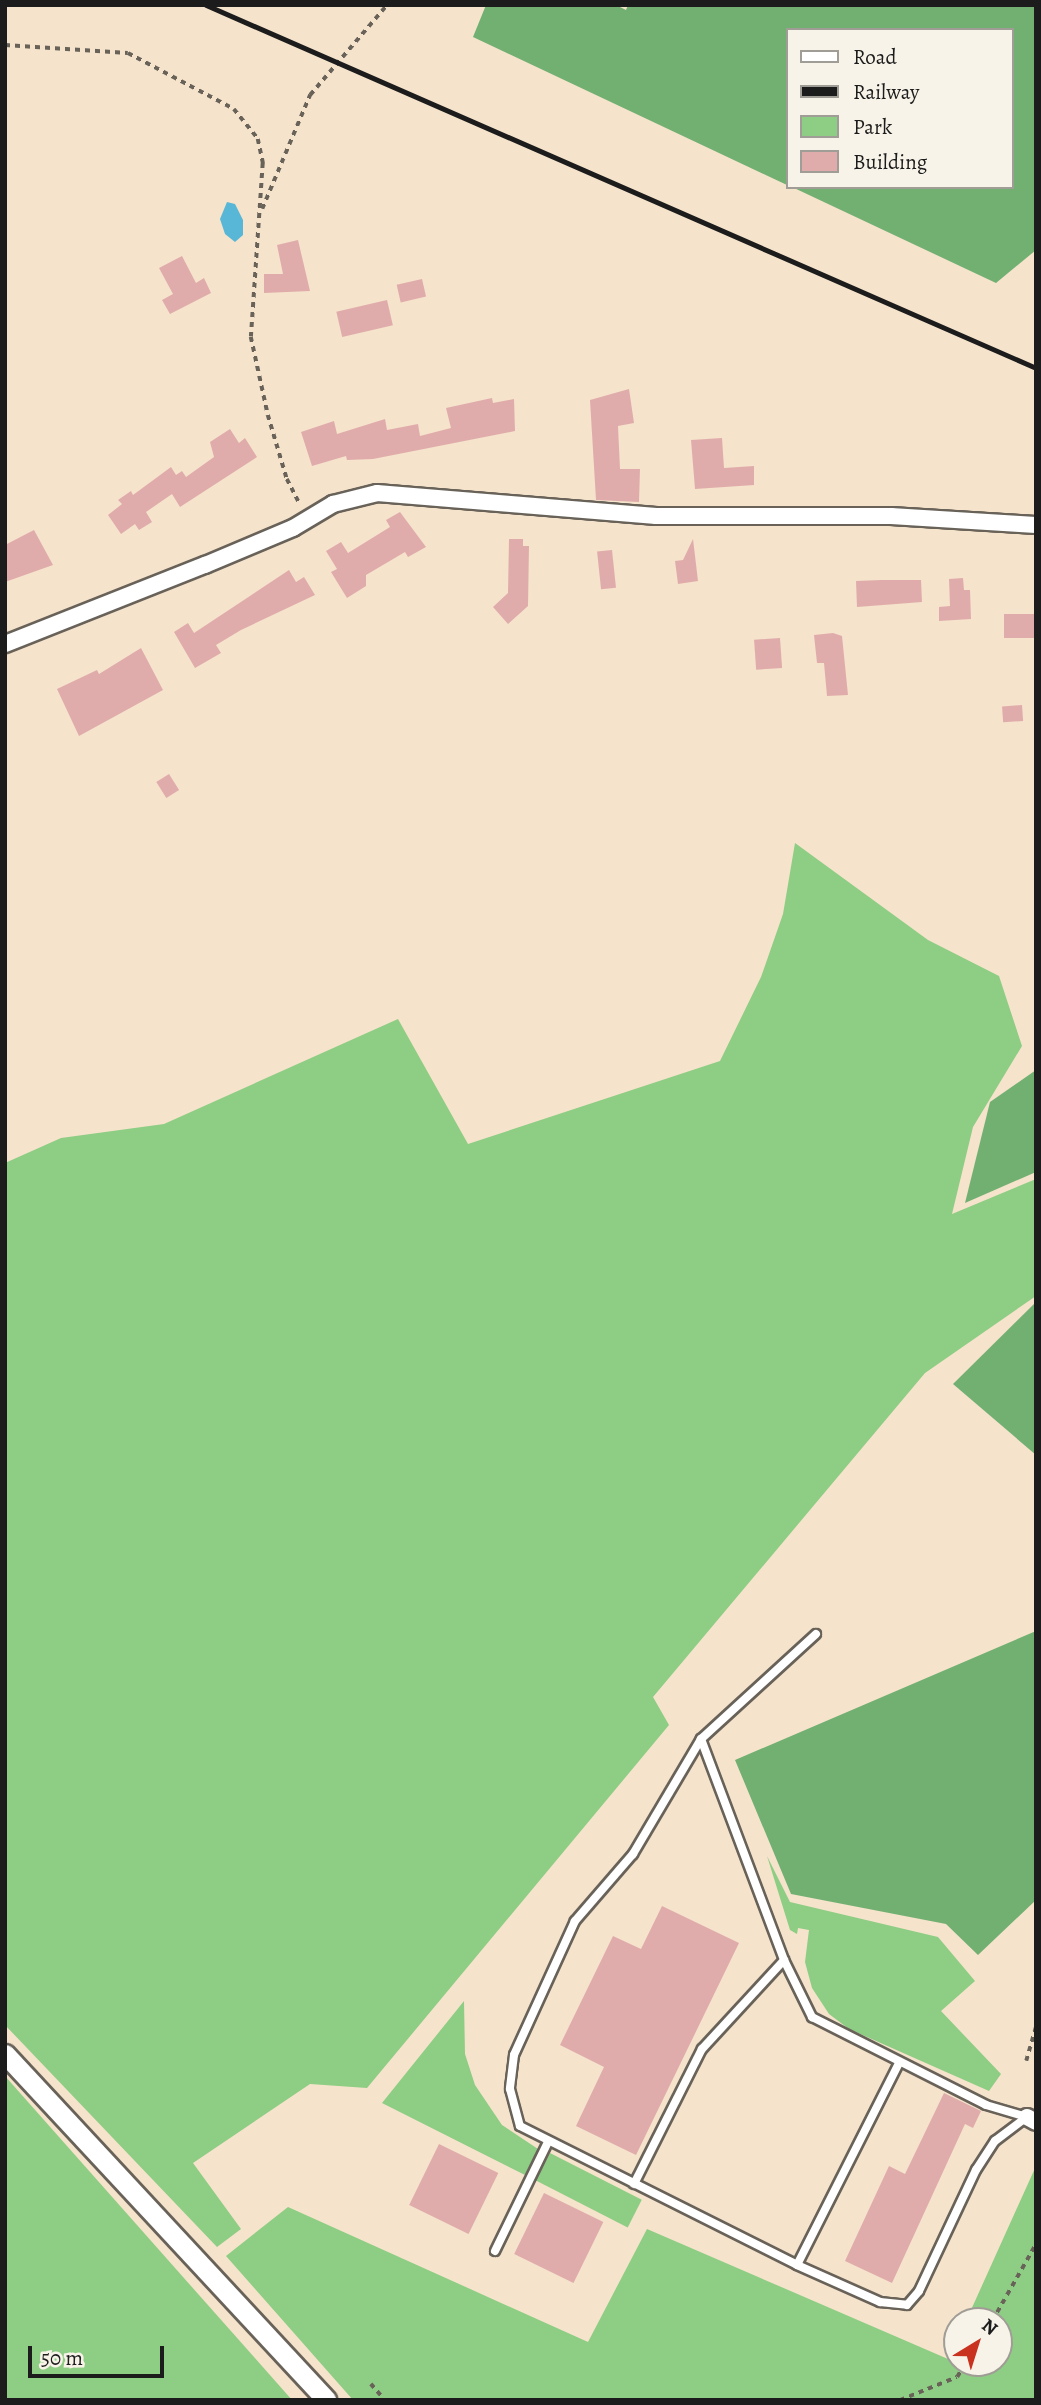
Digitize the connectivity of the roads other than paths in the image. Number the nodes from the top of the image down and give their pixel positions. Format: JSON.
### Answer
{"nodes":[{"id":1,"x":1036,"y":524,"type":"edge"},
{"id":2,"x":5,"y":644,"type":"edge"},
{"id":3,"x":816,"y":1634,"type":"dead end"},
{"id":4,"x":701,"y":1739,"type":"junction"},
{"id":5,"x":784,"y":1961,"type":"junction"},
{"id":6,"x":5,"y":2054,"type":"edge"},
{"id":7,"x":899,"y":2063,"type":"junction"},
{"id":8,"x":1032,"y":2120,"type":"edge"},
{"id":9,"x":548,"y":2142,"type":"junction"},
{"id":10,"x":635,"y":2184,"type":"junction"},
{"id":11,"x":495,"y":2251,"type":"dead end"},
{"id":12,"x":797,"y":2265,"type":"junction"},
{"id":13,"x":326,"y":2400,"type":"edge"}],
"edges":[{"from":1,"to":2,"type":"street"},
{"from":3,"to":4,"type":"lane"},
{"from":4,"to":5,"type":"lane"},
{"from":4,"to":9,"type":"lane"},
{"from":5,"to":7,"type":"lane"},
{"from":5,"to":10,"type":"lane"},
{"from":6,"to":13,"type":"street"},
{"from":7,"to":8,"type":"lane"},
{"from":7,"to":12,"type":"lane"},
{"from":8,"to":12,"type":"lane"},
{"from":9,"to":10,"type":"lane"},
{"from":9,"to":11,"type":"lane"},
{"from":10,"to":12,"type":"lane"}]}
